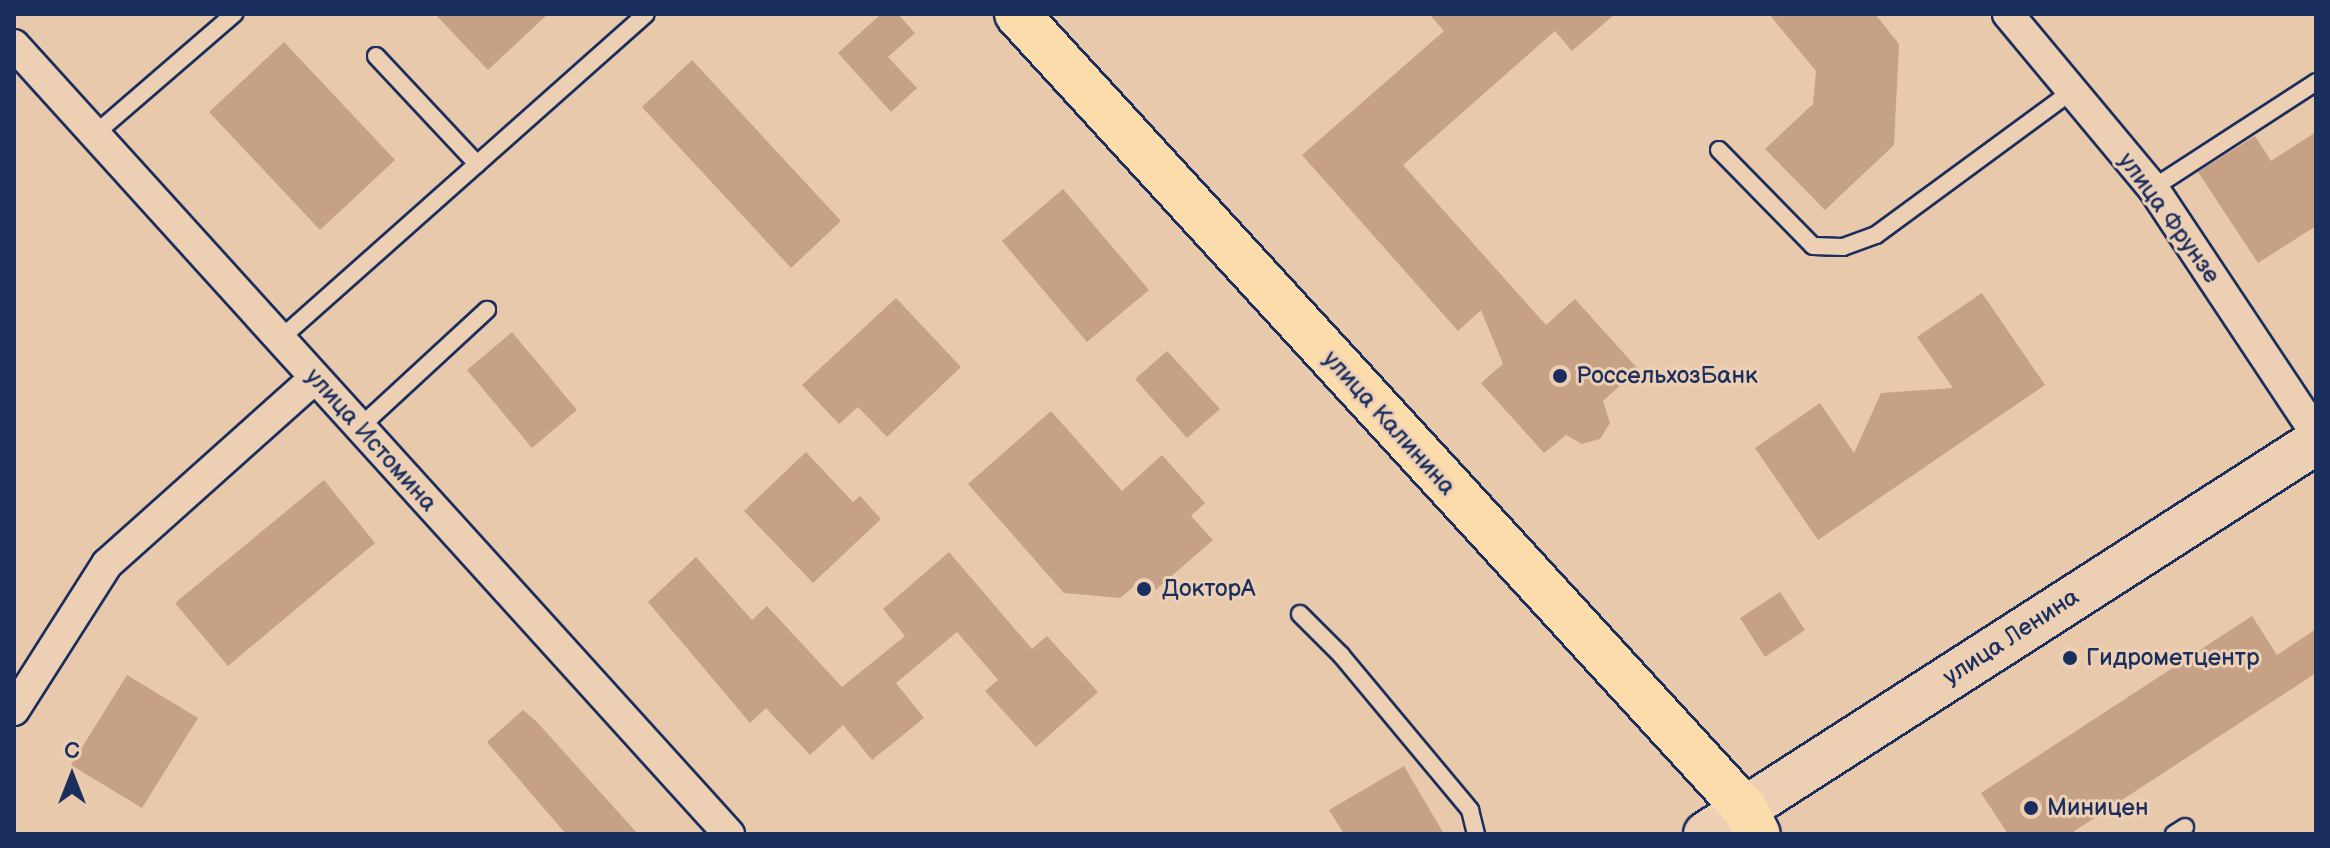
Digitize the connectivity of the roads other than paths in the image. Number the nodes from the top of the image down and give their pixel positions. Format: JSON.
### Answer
{"nodes":[{"id":1,"x":234,"y":14,"type":"edge"},
{"id":2,"x":1017,"y":14,"type":"edge"},
{"id":3,"x":2008,"y":14,"type":"edge"},
{"id":4,"x":639,"y":16,"type":"edge"},
{"id":5,"x":14,"y":45,"type":"edge"},
{"id":6,"x":376,"y":56,"type":"dead end"},
{"id":7,"x":2316,"y":82,"type":"edge"},
{"id":8,"x":2072,"y":91,"type":"junction"},
{"id":9,"x":95,"y":134,"type":"junction"},
{"id":10,"x":1719,"y":150,"type":"dead end"},
{"id":11,"x":477,"y":164,"type":"junction"},
{"id":12,"x":2153,"y":188,"type":"junction"},
{"id":13,"x":487,"y":310,"type":"dead end"},
{"id":14,"x":280,"y":339,"type":"junction"},
{"id":15,"x":315,"y":378,"type":"junction"},
{"id":16,"x":360,"y":427,"type":"junction"},
{"id":17,"x":2316,"y":433,"type":"edge"},
{"id":18,"x":2316,"y":442,"type":"edge"},
{"id":19,"x":1300,"y":614,"type":"dead end"},
{"id":20,"x":14,"y":710,"type":"edge"},
{"id":21,"x":1751,"y":822,"type":"edge"},
{"id":22,"x":729,"y":834,"type":"edge"},
{"id":23,"x":1476,"y":834,"type":"edge"},
{"id":24,"x":1706,"y":834,"type":"edge"}],
"edges":[{"from":1,"to":9,"type":"lane"},
{"from":2,"to":21,"type":"main road","name":"улица Калинина"},
{"from":3,"to":8,"type":"street","name":"улица Фрунзе"},
{"from":4,"to":11,"type":"lane"},
{"from":5,"to":9,"type":"street","name":"улица Истомина"},
{"from":6,"to":11,"type":"lane"},
{"from":7,"to":12,"type":"lane"},
{"from":8,"to":10,"type":"lane"},
{"from":8,"to":12,"type":"street","name":"улица Фрунзе"},
{"from":9,"to":14,"type":"street","name":"улица Истомина"},
{"from":11,"to":14,"type":"lane"},
{"from":12,"to":17,"type":"street","name":"улица Фрунзе"},
{"from":13,"to":16,"type":"lane"},
{"from":14,"to":15,"type":"street","name":"улица Истомина"},
{"from":15,"to":16,"type":"street","name":"улица Истомина"},
{"from":15,"to":20,"type":"street"},
{"from":16,"to":22,"type":"street","name":"улица Истомина"},
{"from":18,"to":21,"type":"main road","name":"улица Ленина"},
{"from":19,"to":23,"type":"lane"},
{"from":21,"to":24,"type":"main road","name":"улица Ленина"}]}
